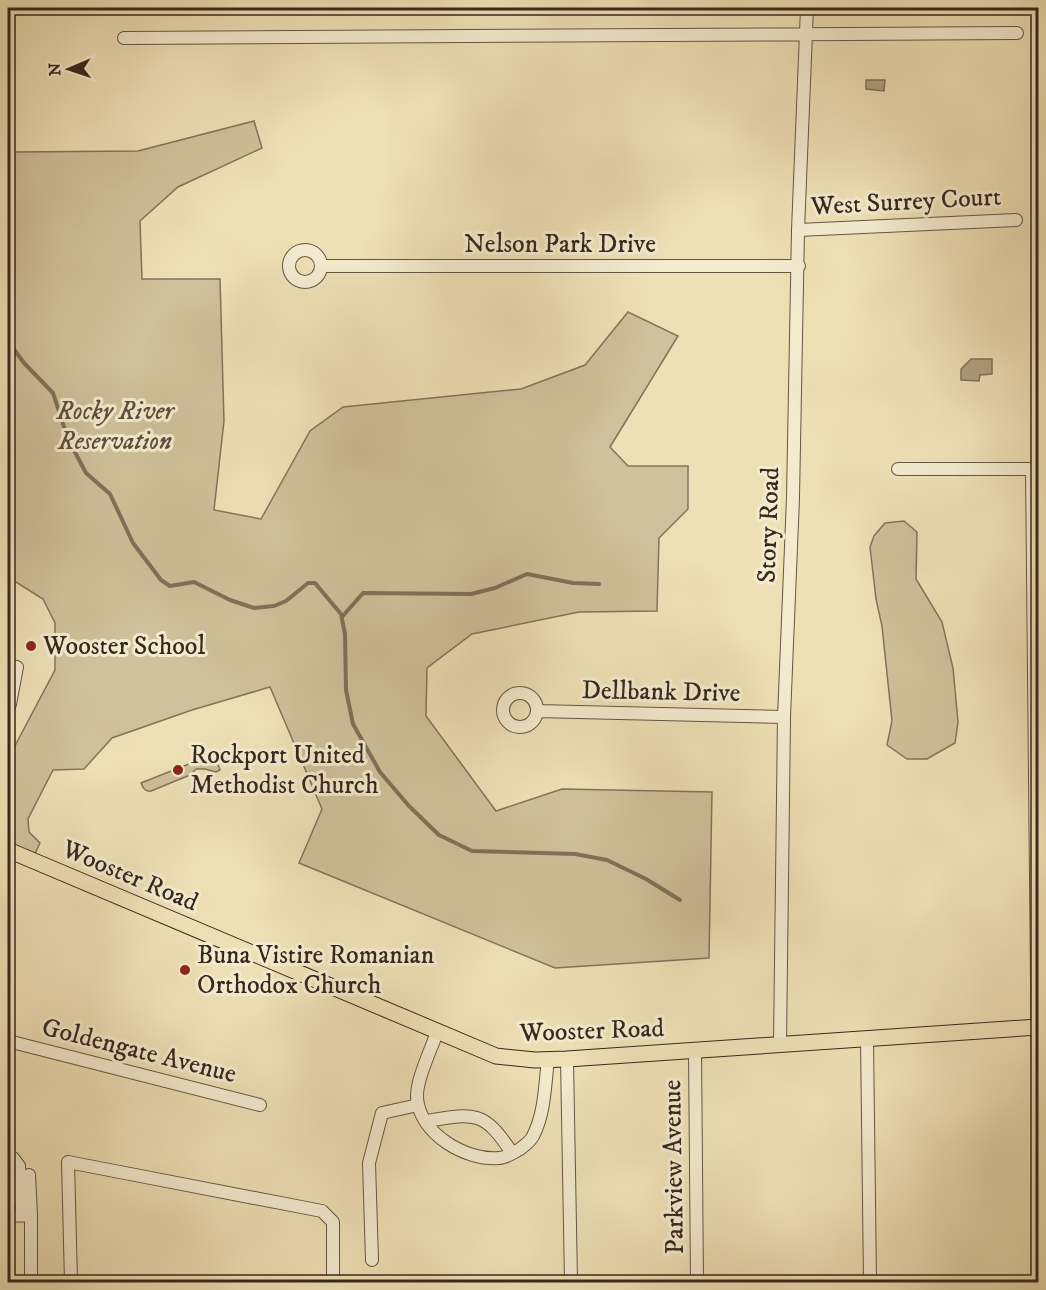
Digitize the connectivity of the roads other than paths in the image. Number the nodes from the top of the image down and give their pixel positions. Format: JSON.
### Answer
{"nodes":[{"id":1,"x":807,"y":8,"type":"edge"},
{"id":2,"x":1017,"y":33,"type":"dead end"},
{"id":3,"x":806,"y":35,"type":"junction"},
{"id":4,"x":124,"y":38,"type":"dead end"},
{"id":5,"x":1016,"y":220,"type":"dead end"},
{"id":6,"x":798,"y":230,"type":"junction"},
{"id":7,"x":321,"y":266,"type":"dead end"},
{"id":8,"x":799,"y":266,"type":"junction"},
{"id":9,"x":898,"y":469,"type":"dead end"},
{"id":10,"x":1035,"y":469,"type":"edge"},
{"id":11,"x":8,"y":665,"type":"edge"},
{"id":12,"x":8,"y":706,"type":"edge"},
{"id":13,"x":537,"y":711,"type":"dead end"},
{"id":14,"x":784,"y":717,"type":"junction"},
{"id":15,"x":8,"y":850,"type":"edge"},
{"id":16,"x":1038,"y":1027,"type":"edge"},
{"id":17,"x":436,"y":1032,"type":"junction"},
{"id":18,"x":867,"y":1039,"type":"junction"},
{"id":19,"x":8,"y":1041,"type":"edge"},
{"id":20,"x":780,"y":1044,"type":"junction"},
{"id":21,"x":695,"y":1051,"type":"junction"},
{"id":22,"x":548,"y":1059,"type":"junction"},
{"id":23,"x":567,"y":1059,"type":"junction"},
{"id":24,"x":1038,"y":1084,"type":"edge"},
{"id":25,"x":260,"y":1105,"type":"dead end"},
{"id":26,"x":418,"y":1105,"type":"junction"},
{"id":27,"x":426,"y":1121,"type":"junction"},
{"id":28,"x":512,"y":1153,"type":"junction"},
{"id":29,"x":8,"y":1156,"type":"edge"},
{"id":30,"x":29,"y":1175,"type":"dead end"},
{"id":31,"x":26,"y":1215,"type":"junction"},
{"id":32,"x":8,"y":1216,"type":"edge"},
{"id":33,"x":372,"y":1260,"type":"dead end"},
{"id":34,"x":32,"y":1282,"type":"edge"},
{"id":35,"x":71,"y":1282,"type":"edge"},
{"id":36,"x":333,"y":1282,"type":"edge"},
{"id":37,"x":571,"y":1282,"type":"edge"},
{"id":38,"x":697,"y":1282,"type":"edge"},
{"id":39,"x":870,"y":1282,"type":"edge"}],
"edges":[{"from":1,"to":3,"type":"street","name":"Story Road"},
{"from":2,"to":3,"type":"street"},
{"from":3,"to":4,"type":"street"},
{"from":3,"to":6,"type":"street","name":"Story Road"},
{"from":5,"to":6,"type":"street","name":"West Surrey Court"},
{"from":6,"to":8,"type":"street","name":"Story Road"},
{"from":7,"to":8,"type":"street","name":"Nelson Park Drive"},
{"from":8,"to":14,"type":"street","name":"Story Road"},
{"from":9,"to":10,"type":"street"},
{"from":10,"to":16,"type":"street"},
{"from":11,"to":12,"type":"street"},
{"from":13,"to":14,"type":"street","name":"Dellbank Drive"},
{"from":14,"to":20,"type":"street","name":"Story Road"},
{"from":15,"to":17,"type":"main road","name":"Wooster Road"},
{"from":16,"to":18,"type":"main road","name":"Wooster Road"},
{"from":16,"to":24,"type":"street"},
{"from":17,"to":22,"type":"main road","name":"Wooster Road"},
{"from":17,"to":26,"type":"street"},
{"from":18,"to":20,"type":"main road","name":"Wooster Road"},
{"from":18,"to":39,"type":"street"},
{"from":19,"to":25,"type":"street","name":"Goldengate Avenue"},
{"from":20,"to":21,"type":"main road","name":"Wooster Road"},
{"from":21,"to":23,"type":"main road","name":"Wooster Road"},
{"from":21,"to":38,"type":"street","name":"Parkview Avenue"},
{"from":22,"to":23,"type":"main road","name":"Wooster Road"},
{"from":22,"to":28,"type":"street"},
{"from":23,"to":37,"type":"street"},
{"from":26,"to":27,"type":"street"},
{"from":26,"to":33,"type":"street"},
{"from":27,"to":28,"type":"street"},
{"from":27,"to":28,"type":"street"},
{"from":29,"to":31,"type":"street"},
{"from":30,"to":31,"type":"street"},
{"from":31,"to":32,"type":"street"},
{"from":31,"to":34,"type":"street"},
{"from":35,"to":36,"type":"street"}]}
